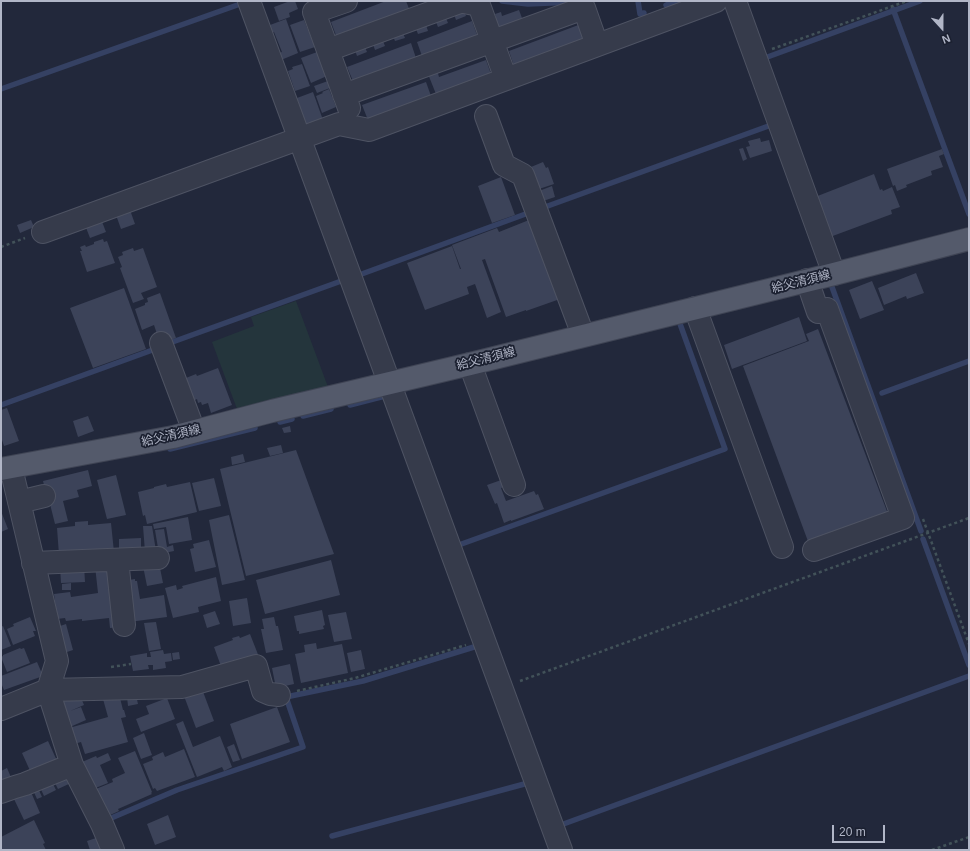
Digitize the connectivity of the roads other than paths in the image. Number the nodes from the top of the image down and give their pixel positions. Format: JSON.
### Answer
{"nodes":[{"id":1,"x":249,"y":1,"type":"edge"},
{"id":2,"x":346,"y":1,"type":"edge"},
{"id":3,"x":716,"y":1,"type":"edge"},
{"id":4,"x":735,"y":1,"type":"edge"},
{"id":5,"x":464,"y":2,"type":"edge"},
{"id":6,"x":419,"y":9,"type":"edge"},
{"id":7,"x":492,"y":41,"type":"junction"},
{"id":8,"x":597,"y":45,"type":"junction"},
{"id":9,"x":328,"y":50,"type":"junction"},
{"id":10,"x":506,"y":79,"type":"junction"},
{"id":11,"x":344,"y":95,"type":"junction"},
{"id":12,"x":486,"y":116,"type":"dead end"},
{"id":13,"x":356,"y":128,"type":"junction"},
{"id":14,"x":300,"y":138,"type":"junction"},
{"id":15,"x":43,"y":232,"type":"road end"},
{"id":16,"x":969,"y":239,"type":"edge"},
{"id":17,"x":834,"y":274,"type":"junction"},
{"id":18,"x":807,"y":280,"type":"junction"},
{"id":19,"x":695,"y":308,"type":"junction"},
{"id":20,"x":583,"y":335,"type":"junction"},
{"id":21,"x":161,"y":343,"type":"dead end"},
{"id":22,"x":470,"y":364,"type":"junction"},
{"id":23,"x":389,"y":383,"type":"junction"},
{"id":24,"x":194,"y":431,"type":"junction"},
{"id":25,"x":6,"y":469,"type":"edge"},
{"id":26,"x":514,"y":485,"type":"dead end"},
{"id":27,"x":44,"y":496,"type":"dead end"},
{"id":28,"x":19,"y":502,"type":"junction"},
{"id":29,"x":782,"y":547,"type":"dead end"},
{"id":30,"x":814,"y":550,"type":"dead end"},
{"id":31,"x":158,"y":558,"type":"dead end"},
{"id":32,"x":117,"y":560,"type":"junction"},
{"id":33,"x":33,"y":563,"type":"junction"},
{"id":34,"x":124,"y":625,"type":"dead end"},
{"id":35,"x":48,"y":690,"type":"junction"},
{"id":36,"x":279,"y":694,"type":"road end"},
{"id":37,"x":1,"y":709,"type":"edge"},
{"id":38,"x":72,"y":765,"type":"junction"},
{"id":39,"x":1,"y":792,"type":"edge"},
{"id":40,"x":113,"y":850,"type":"edge"},
{"id":41,"x":561,"y":850,"type":"edge"}],
"edges":[{"from":1,"to":14,"type":"street"},
{"from":2,"to":9,"type":"street"},
{"from":3,"to":8,"type":"street"},
{"from":4,"to":17,"type":"street"},
{"from":5,"to":6,"type":"street"},
{"from":5,"to":7,"type":"street"},
{"from":6,"to":9,"type":"street"},
{"from":7,"to":8,"type":"street"},
{"from":7,"to":10,"type":"street"},
{"from":7,"to":11,"type":"street"},
{"from":8,"to":10,"type":"street"},
{"from":9,"to":11,"type":"street"},
{"from":10,"to":13,"type":"street"},
{"from":11,"to":13,"type":"street"},
{"from":12,"to":20,"type":"street"},
{"from":13,"to":14,"type":"street"},
{"from":14,"to":15,"type":"street"},
{"from":14,"to":23,"type":"street"},
{"from":16,"to":17,"type":"main road","name":"給父清須線"},
{"from":17,"to":18,"type":"main road","name":"給父清須線"},
{"from":18,"to":19,"type":"main road","name":"給父清須線"},
{"from":18,"to":30,"type":"street"},
{"from":19,"to":20,"type":"main road","name":"給父清須線"},
{"from":19,"to":29,"type":"street"},
{"from":20,"to":22,"type":"main road","name":"給父清須線"},
{"from":21,"to":24,"type":"street"},
{"from":22,"to":23,"type":"main road","name":"給父清須線"},
{"from":22,"to":26,"type":"street"},
{"from":23,"to":24,"type":"main road","name":"給父清須線"},
{"from":23,"to":41,"type":"street"},
{"from":24,"to":25,"type":"main road","name":"給父清須線"},
{"from":25,"to":28,"type":"street"},
{"from":27,"to":28,"type":"street"},
{"from":28,"to":33,"type":"street"},
{"from":31,"to":32,"type":"street"},
{"from":32,"to":33,"type":"street"},
{"from":32,"to":34,"type":"street"},
{"from":33,"to":35,"type":"street"},
{"from":35,"to":36,"type":"street"},
{"from":35,"to":37,"type":"street"},
{"from":35,"to":38,"type":"street"},
{"from":38,"to":39,"type":"street"},
{"from":38,"to":40,"type":"street"}]}
